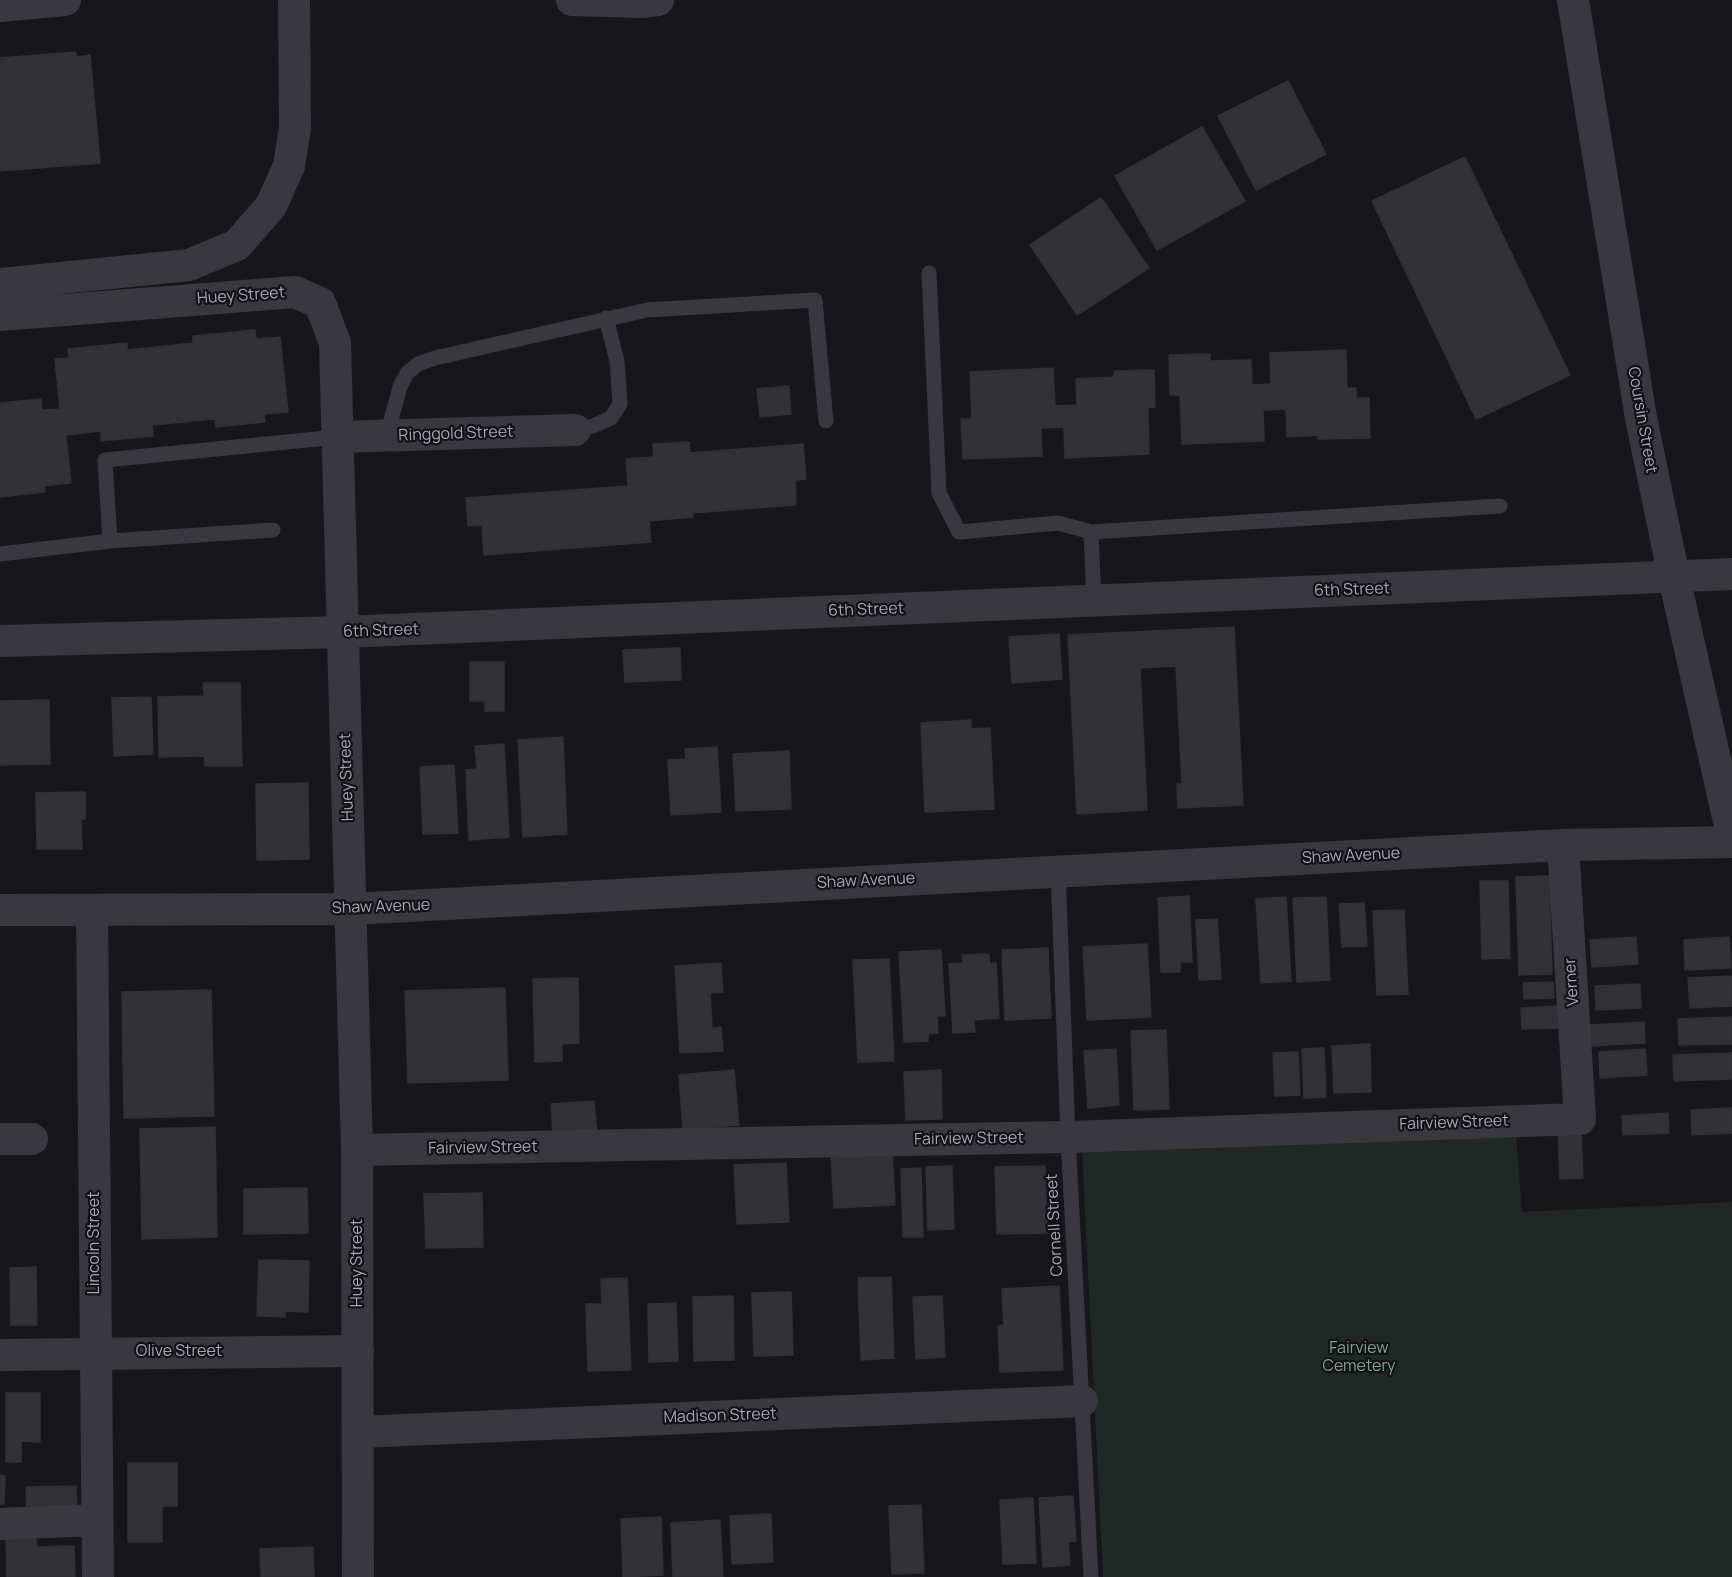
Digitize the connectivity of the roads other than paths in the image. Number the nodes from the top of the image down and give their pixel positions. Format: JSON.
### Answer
{"nodes":[{"id":1,"x":65,"y":0,"type":"edge"},
{"id":2,"x":294,"y":0,"type":"edge"},
{"id":3,"x":572,"y":0,"type":"edge"},
{"id":4,"x":657,"y":0,"type":"edge"},
{"id":5,"x":1574,"y":0,"type":"edge"},
{"id":6,"x":0,"y":6,"type":"edge"},
{"id":7,"x":929,"y":273,"type":"dead end"},
{"id":8,"x":0,"y":284,"type":"edge"},
{"id":9,"x":0,"y":315,"type":"edge"},
{"id":10,"x":606,"y":318,"type":"junction"},
{"id":11,"x":826,"y":421,"type":"dead end"},
{"id":12,"x":575,"y":430,"type":"joint"},
{"id":13,"x":387,"y":435,"type":"junction"},
{"id":14,"x":337,"y":436,"type":"junction"},
{"id":15,"x":1500,"y":506,"type":"dead end"},
{"id":16,"x":273,"y":530,"type":"dead end"},
{"id":17,"x":1091,"y":532,"type":"junction"},
{"id":18,"x":110,"y":541,"type":"junction"},
{"id":19,"x":0,"y":554,"type":"edge"},
{"id":20,"x":1732,"y":574,"type":"edge"},
{"id":21,"x":1674,"y":577,"type":"junction"},
{"id":22,"x":1094,"y":601,"type":"junction"},
{"id":23,"x":342,"y":632,"type":"junction"},
{"id":24,"x":0,"y":641,"type":"edge"},
{"id":25,"x":1732,"y":835,"type":"edge"},
{"id":26,"x":1732,"y":842,"type":"edge"},
{"id":27,"x":1563,"y":845,"type":"junction"},
{"id":28,"x":1058,"y":870,"type":"junction"},
{"id":29,"x":352,"y":909,"type":"junction"},
{"id":30,"x":0,"y":910,"type":"edge"},
{"id":31,"x":92,"y":910,"type":"junction"},
{"id":32,"x":1580,"y":1119,"type":"joint"},
{"id":33,"x":1068,"y":1137,"type":"junction"},
{"id":34,"x":0,"y":1139,"type":"edge"},
{"id":35,"x":32,"y":1139,"type":"dead end"},
{"id":36,"x":357,"y":1150,"type":"junction"},
{"id":37,"x":358,"y":1351,"type":"junction"},
{"id":38,"x":95,"y":1352,"type":"junction"},
{"id":39,"x":0,"y":1354,"type":"edge"},
{"id":40,"x":1082,"y":1401,"type":"junction"},
{"id":41,"x":358,"y":1432,"type":"junction"},
{"id":42,"x":97,"y":1520,"type":"junction"},
{"id":43,"x":0,"y":1524,"type":"edge"},
{"id":44,"x":98,"y":1577,"type":"edge"},
{"id":45,"x":358,"y":1577,"type":"edge"},
{"id":46,"x":1091,"y":1577,"type":"edge"}],
"edges":[{"from":1,"to":6,"type":"street"},
{"from":2,"to":8,"type":"street"},
{"from":3,"to":4,"type":"street"},
{"from":5,"to":21,"type":"street","name":"Coursin Street"},
{"from":7,"to":17,"type":"lane"},
{"from":9,"to":14,"type":"street","name":"Huey Street"},
{"from":10,"to":11,"type":"lane"},
{"from":10,"to":12,"type":"lane"},
{"from":10,"to":13,"type":"lane"},
{"from":12,"to":13,"type":"street","name":"Ringgold Street"},
{"from":13,"to":14,"type":"street","name":"Ringgold Street"},
{"from":14,"to":18,"type":"lane"},
{"from":14,"to":23,"type":"street","name":"Huey Street"},
{"from":15,"to":17,"type":"lane"},
{"from":16,"to":18,"type":"lane"},
{"from":17,"to":22,"type":"lane"},
{"from":18,"to":19,"type":"lane"},
{"from":20,"to":21,"type":"street","name":"6th Street"},
{"from":21,"to":22,"type":"street","name":"6th Street"},
{"from":21,"to":25,"type":"street","name":"Coursin Street"},
{"from":22,"to":23,"type":"street","name":"6th Street"},
{"from":23,"to":24,"type":"street","name":"6th Street"},
{"from":23,"to":29,"type":"street","name":"Huey Street"},
{"from":26,"to":27,"type":"street","name":"Shaw Avenue"},
{"from":27,"to":28,"type":"street","name":"Shaw Avenue"},
{"from":27,"to":32,"type":"street","name":"Verner"},
{"from":28,"to":29,"type":"street","name":"Shaw Avenue"},
{"from":28,"to":33,"type":"lane","name":"Cornell Street"},
{"from":29,"to":31,"type":"street","name":"Shaw Avenue"},
{"from":29,"to":36,"type":"street","name":"Huey Street"},
{"from":30,"to":31,"type":"street","name":"Shaw Avenue"},
{"from":31,"to":38,"type":"street","name":"Lincoln Street"},
{"from":32,"to":33,"type":"street","name":"Fairview Street"},
{"from":33,"to":36,"type":"street","name":"Fairview Street"},
{"from":33,"to":40,"type":"lane","name":"Cornell Street"},
{"from":34,"to":35,"type":"street"},
{"from":36,"to":37,"type":"street","name":"Huey Street"},
{"from":37,"to":38,"type":"street","name":"Olive Street"},
{"from":37,"to":41,"type":"street","name":"Huey Street"},
{"from":38,"to":39,"type":"street","name":"Olive Street"},
{"from":38,"to":42,"type":"street","name":"Lincoln Street"},
{"from":40,"to":41,"type":"street","name":"Madison Street"},
{"from":40,"to":46,"type":"lane","name":"Cornell Street"},
{"from":41,"to":45,"type":"street","name":"Huey Street"},
{"from":42,"to":43,"type":"street"},
{"from":42,"to":44,"type":"street","name":"Lincoln Street"}]}
